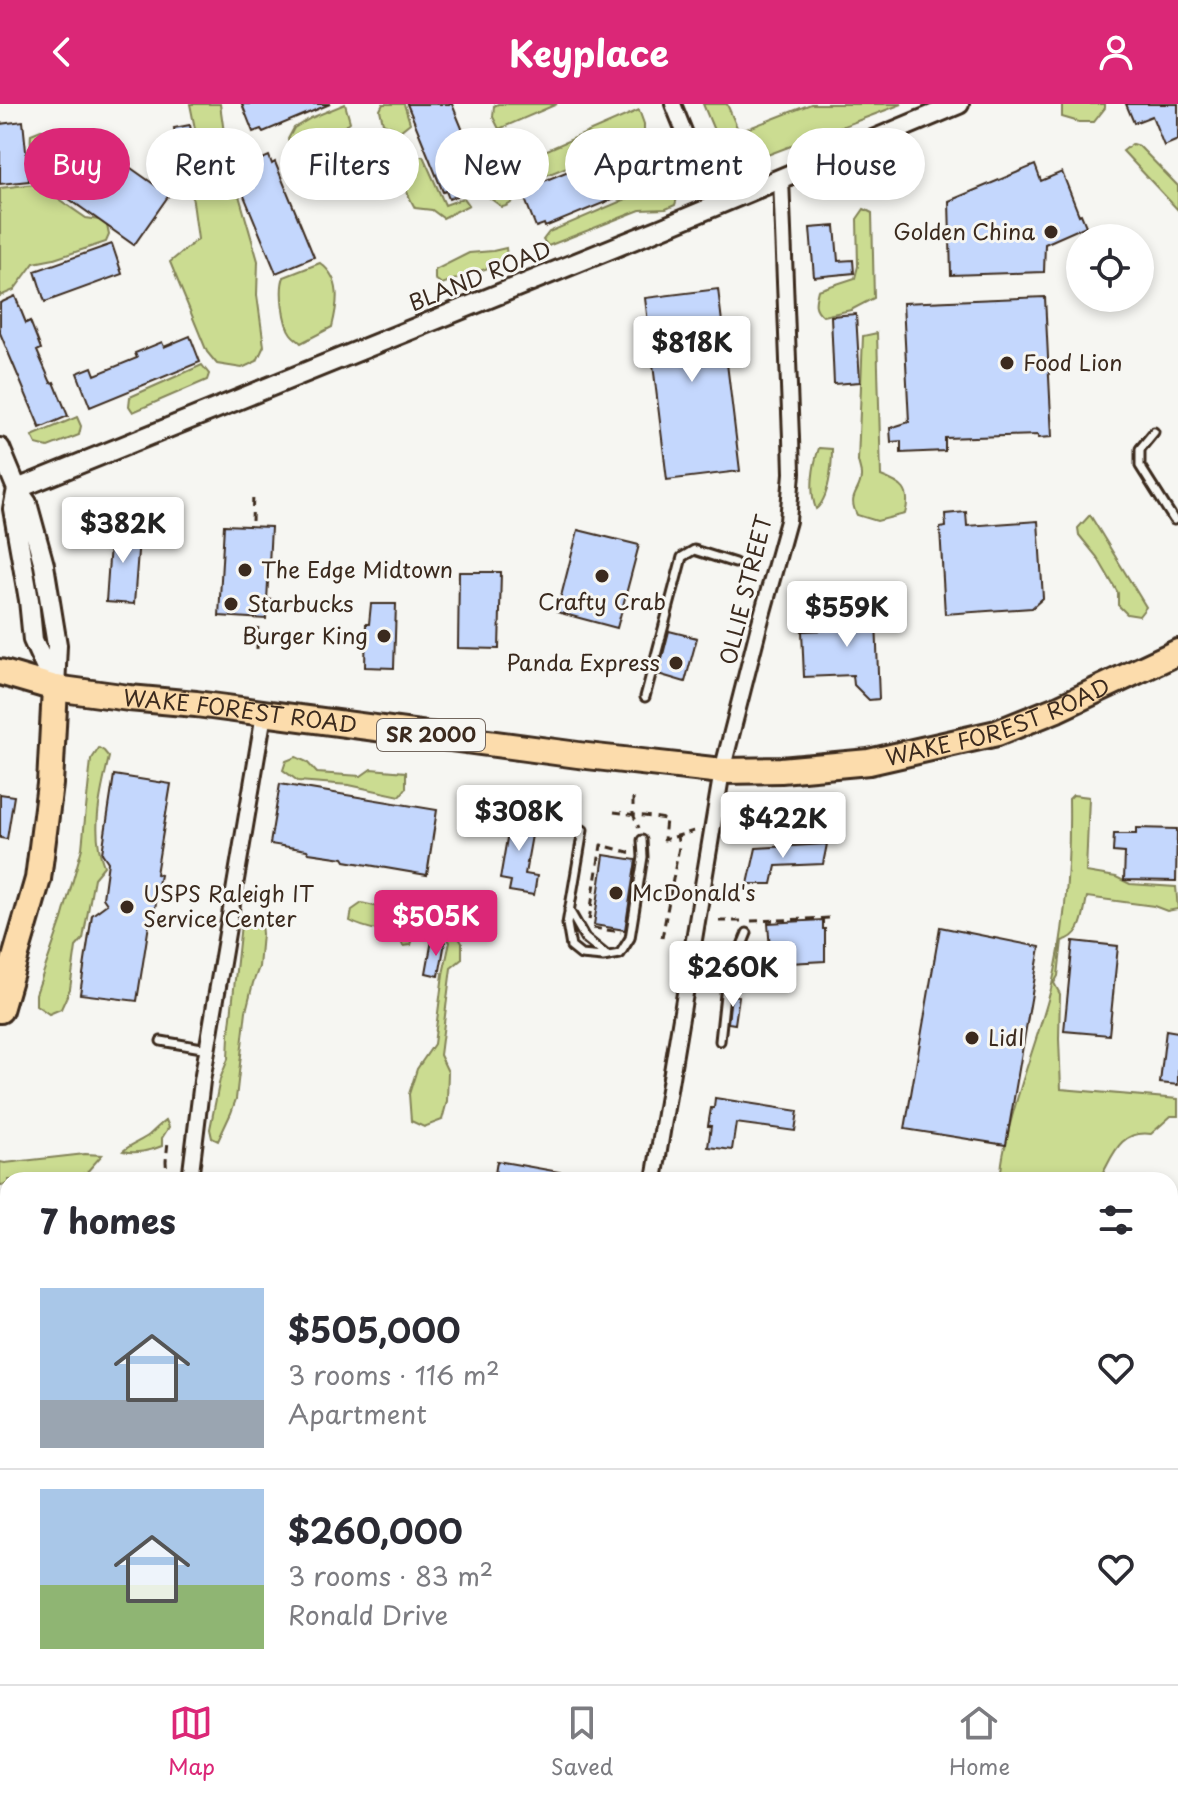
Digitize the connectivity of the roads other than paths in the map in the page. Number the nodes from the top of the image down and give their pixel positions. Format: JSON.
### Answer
{"nodes":[{"id":1,"x":673,"y":104,"type":"edge"},
{"id":2,"x":959,"y":104,"type":"edge"},
{"id":3,"x":781,"y":178,"type":"junction"},
{"id":4,"x":714,"y":206,"type":"junction"},
{"id":5,"x":1154,"y":432,"type":"dead end"},
{"id":6,"x":0,"y":448,"type":"edge"},
{"id":7,"x":17,"y":489,"type":"junction"},
{"id":8,"x":1174,"y":520,"type":"dead end"},
{"id":9,"x":735,"y":563,"type":"dead end"},
{"id":10,"x":1178,"y":652,"type":"edge"},
{"id":11,"x":0,"y":672,"type":"edge"},
{"id":12,"x":55,"y":688,"type":"junction"},
{"id":13,"x":645,"y":697,"type":"dead end"},
{"id":14,"x":264,"y":714,"type":"junction"},
{"id":15,"x":722,"y":771,"type":"junction"},
{"id":16,"x":583,"y":830,"type":"dead end"},
{"id":17,"x":642,"y":840,"type":"dead end"},
{"id":18,"x":569,"y":910,"type":"junction"},
{"id":19,"x":747,"y":933,"type":"dead end"},
{"id":20,"x":607,"y":956,"type":"junction"},
{"id":21,"x":0,"y":1010,"type":"edge"},
{"id":22,"x":161,"y":1041,"type":"dead end"},
{"id":23,"x":720,"y":1041,"type":"dead end"},
{"id":24,"x":208,"y":1049,"type":"junction"},
{"id":25,"x":191,"y":1172,"type":"edge"},
{"id":26,"x":655,"y":1172,"type":"edge"}],
"edges":[{"from":1,"to":4,"type":"street"},
{"from":2,"to":3,"type":"street","name":"BLAND ROAD"},
{"from":3,"to":4,"type":"street","name":"BLAND ROAD"},
{"from":3,"to":15,"type":"street","name":"OLLIE STREET"},
{"from":4,"to":7,"type":"street","name":"BLAND ROAD"},
{"from":5,"to":8,"type":"lane"},
{"from":6,"to":7,"type":"street"},
{"from":7,"to":12,"type":"street"},
{"from":9,"to":13,"type":"lane"},
{"from":10,"to":15,"type":"main road","name":"WAKE FOREST ROAD","number":"SR 2000"},
{"from":11,"to":12,"type":"main road","name":"WAKE FOREST ROAD","number":"SR 2000"},
{"from":12,"to":14,"type":"main road","name":"WAKE FOREST ROAD","number":"SR 2000"},
{"from":12,"to":21,"type":"main road"},
{"from":14,"to":15,"type":"main road","name":"WAKE FOREST ROAD","number":"SR 2000"},
{"from":14,"to":24,"type":"street"},
{"from":15,"to":26,"type":"street","name":"OLLIE STREET"},
{"from":16,"to":18,"type":"lane"},
{"from":17,"to":20,"type":"lane"},
{"from":18,"to":20,"type":"lane"},
{"from":18,"to":20,"type":"lane"},
{"from":19,"to":23,"type":"lane"},
{"from":22,"to":24,"type":"lane"},
{"from":24,"to":25,"type":"street"}]}
